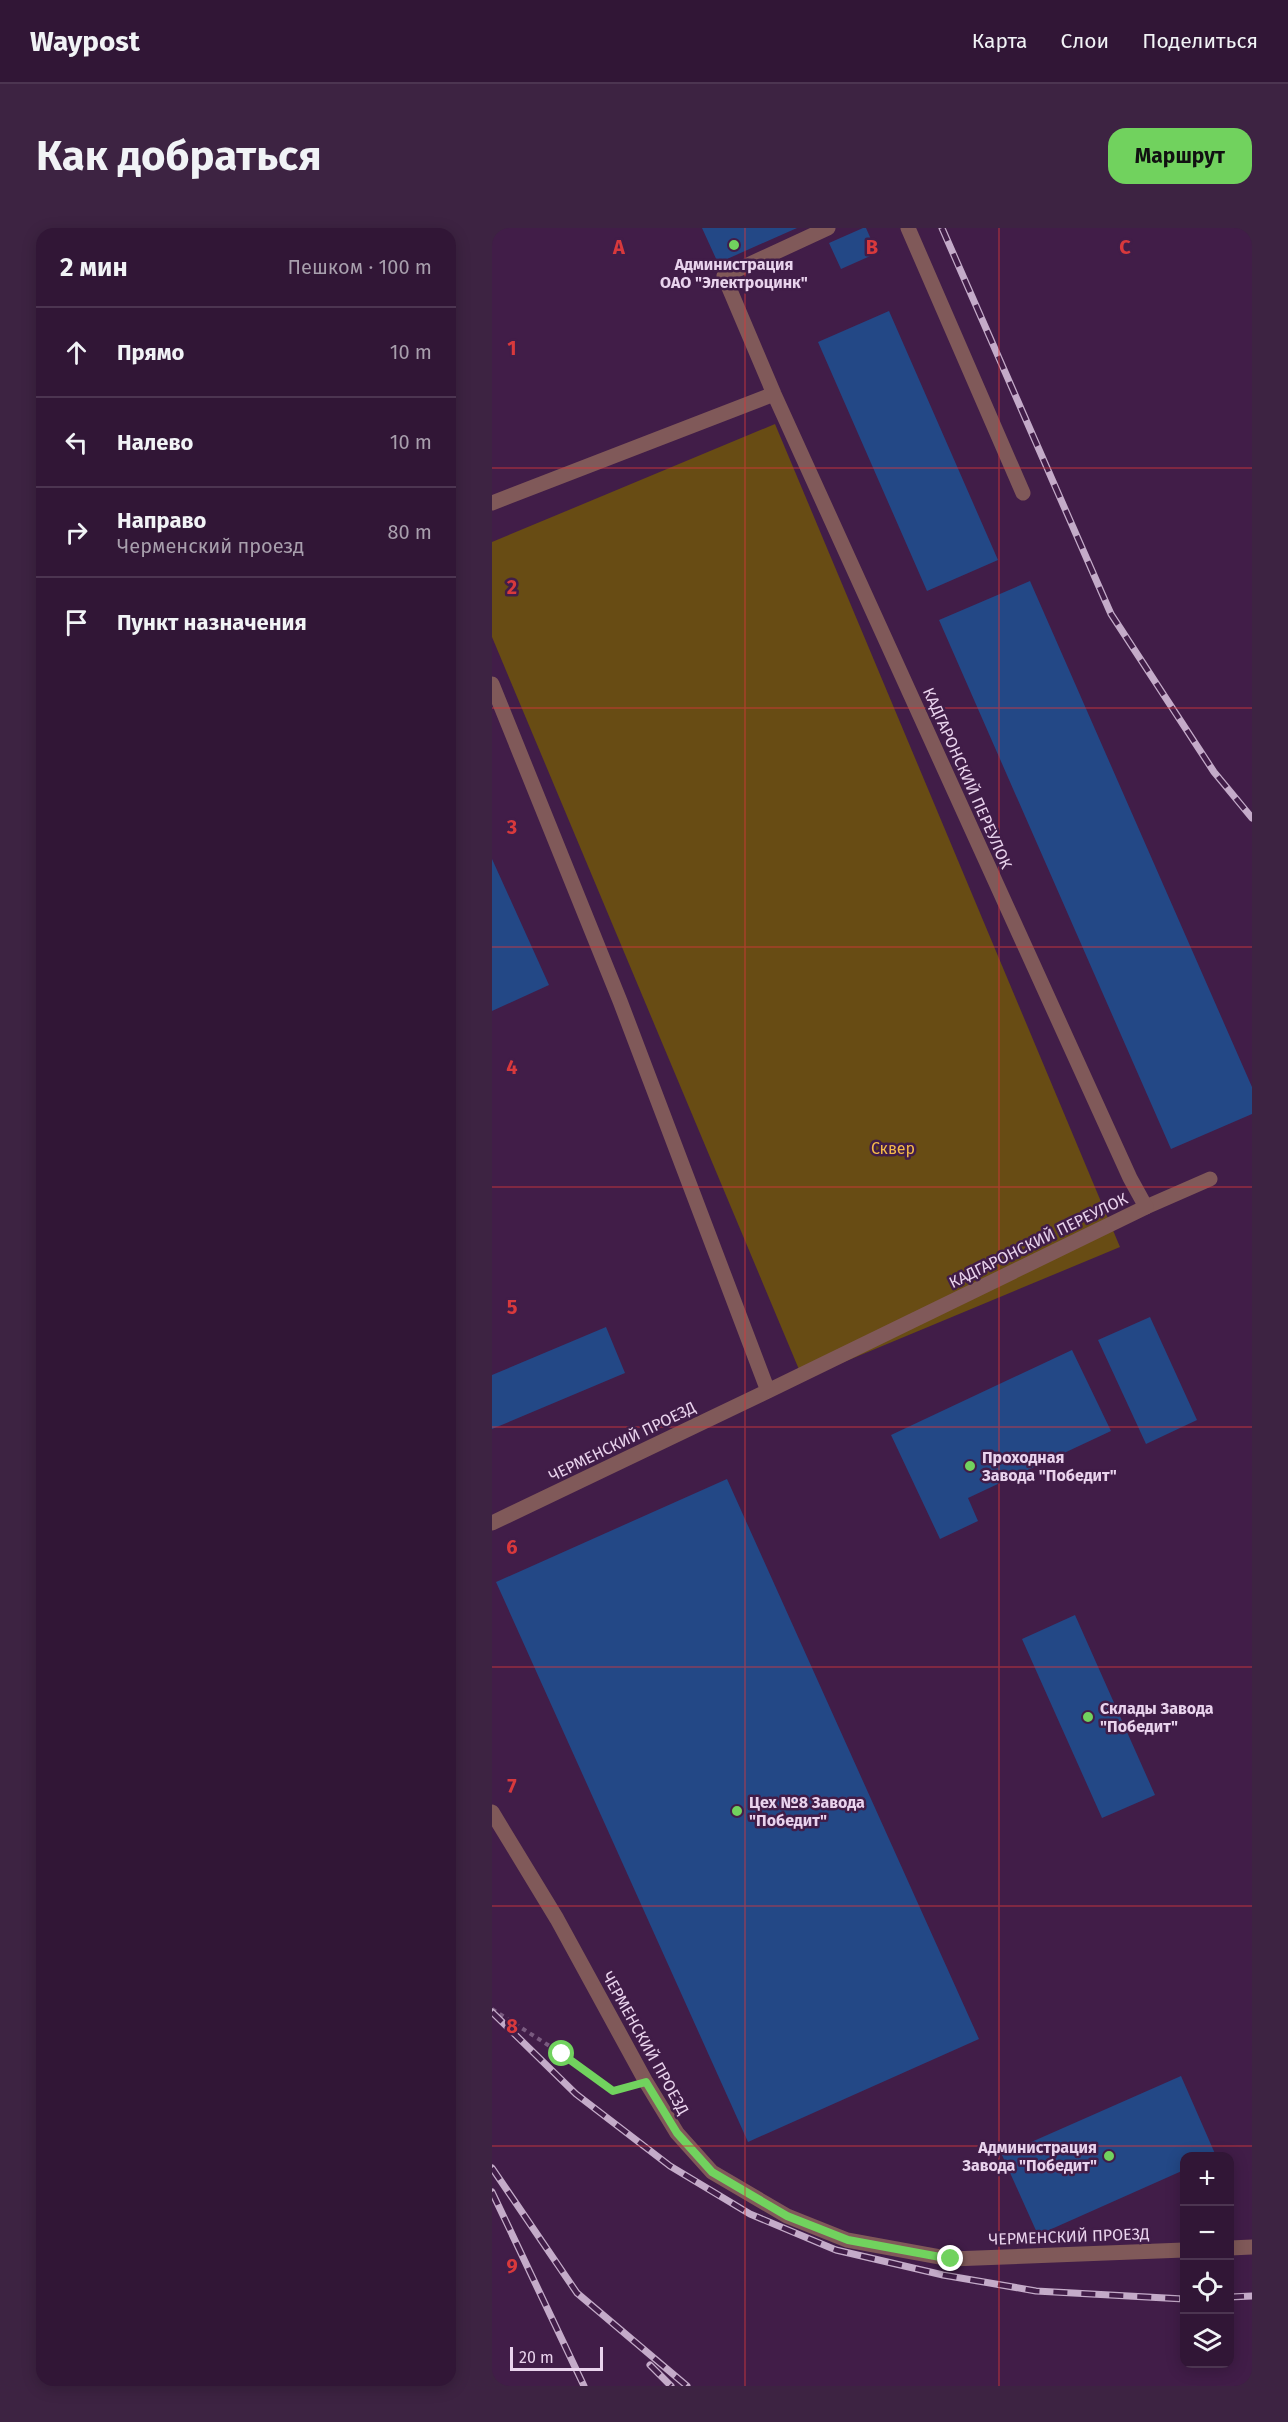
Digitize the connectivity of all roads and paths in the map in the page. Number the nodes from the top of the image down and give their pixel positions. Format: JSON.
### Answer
{"nodes":[{"id":1,"x":828,"y":228,"type":"edge"},
{"id":2,"x":908,"y":228,"type":"edge"},
{"id":3,"x":774,"y":393,"type":"junction"},
{"id":4,"x":1023,"y":493,"type":"dead end"},
{"id":5,"x":492,"y":503,"type":"edge"},
{"id":6,"x":492,"y":684,"type":"edge"},
{"id":7,"x":1210,"y":1179,"type":"dead end"},
{"id":8,"x":1146,"y":1207,"type":"junction"},
{"id":9,"x":768,"y":1391,"type":"junction"},
{"id":10,"x":492,"y":1524,"type":"edge"},
{"id":11,"x":492,"y":1812,"type":"edge"},
{"id":12,"x":492,"y":2009,"type":"edge"},
{"id":13,"x":646,"y":2082,"type":"junction"},
{"id":14,"x":1252,"y":2247,"type":"edge"},
{"id":15,"x":1234,"y":2248,"type":"edge"},
{"id":16,"x":1180,"y":2250,"type":"edge"}],
"edges":[{"from":1,"to":3,"type":"street","name":"КАДГАРОНСКИЙ ПЕРЕУЛОК"},
{"from":2,"to":4,"type":"street"},
{"from":3,"to":5,"type":"street"},
{"from":3,"to":8,"type":"street","name":"КАДГАРОНСКИЙ ПЕРЕУЛОК"},
{"from":6,"to":9,"type":"street"},
{"from":7,"to":8,"type":"street"},
{"from":8,"to":9,"type":"street","name":"КАДГАРОНСКИЙ ПЕРЕУЛОК"},
{"from":9,"to":10,"type":"street","name":"ЧЕРМЕНСКИЙ ПРОЕЗД"},
{"from":11,"to":13,"type":"street","name":"ЧЕРМЕНСКИЙ ПРОЕЗД"},
{"from":12,"to":13,"type":"path"},
{"from":13,"to":16,"type":"street","name":"ЧЕРМЕНСКИЙ ПРОЕЗД"},
{"from":14,"to":15,"type":"street"}]}
